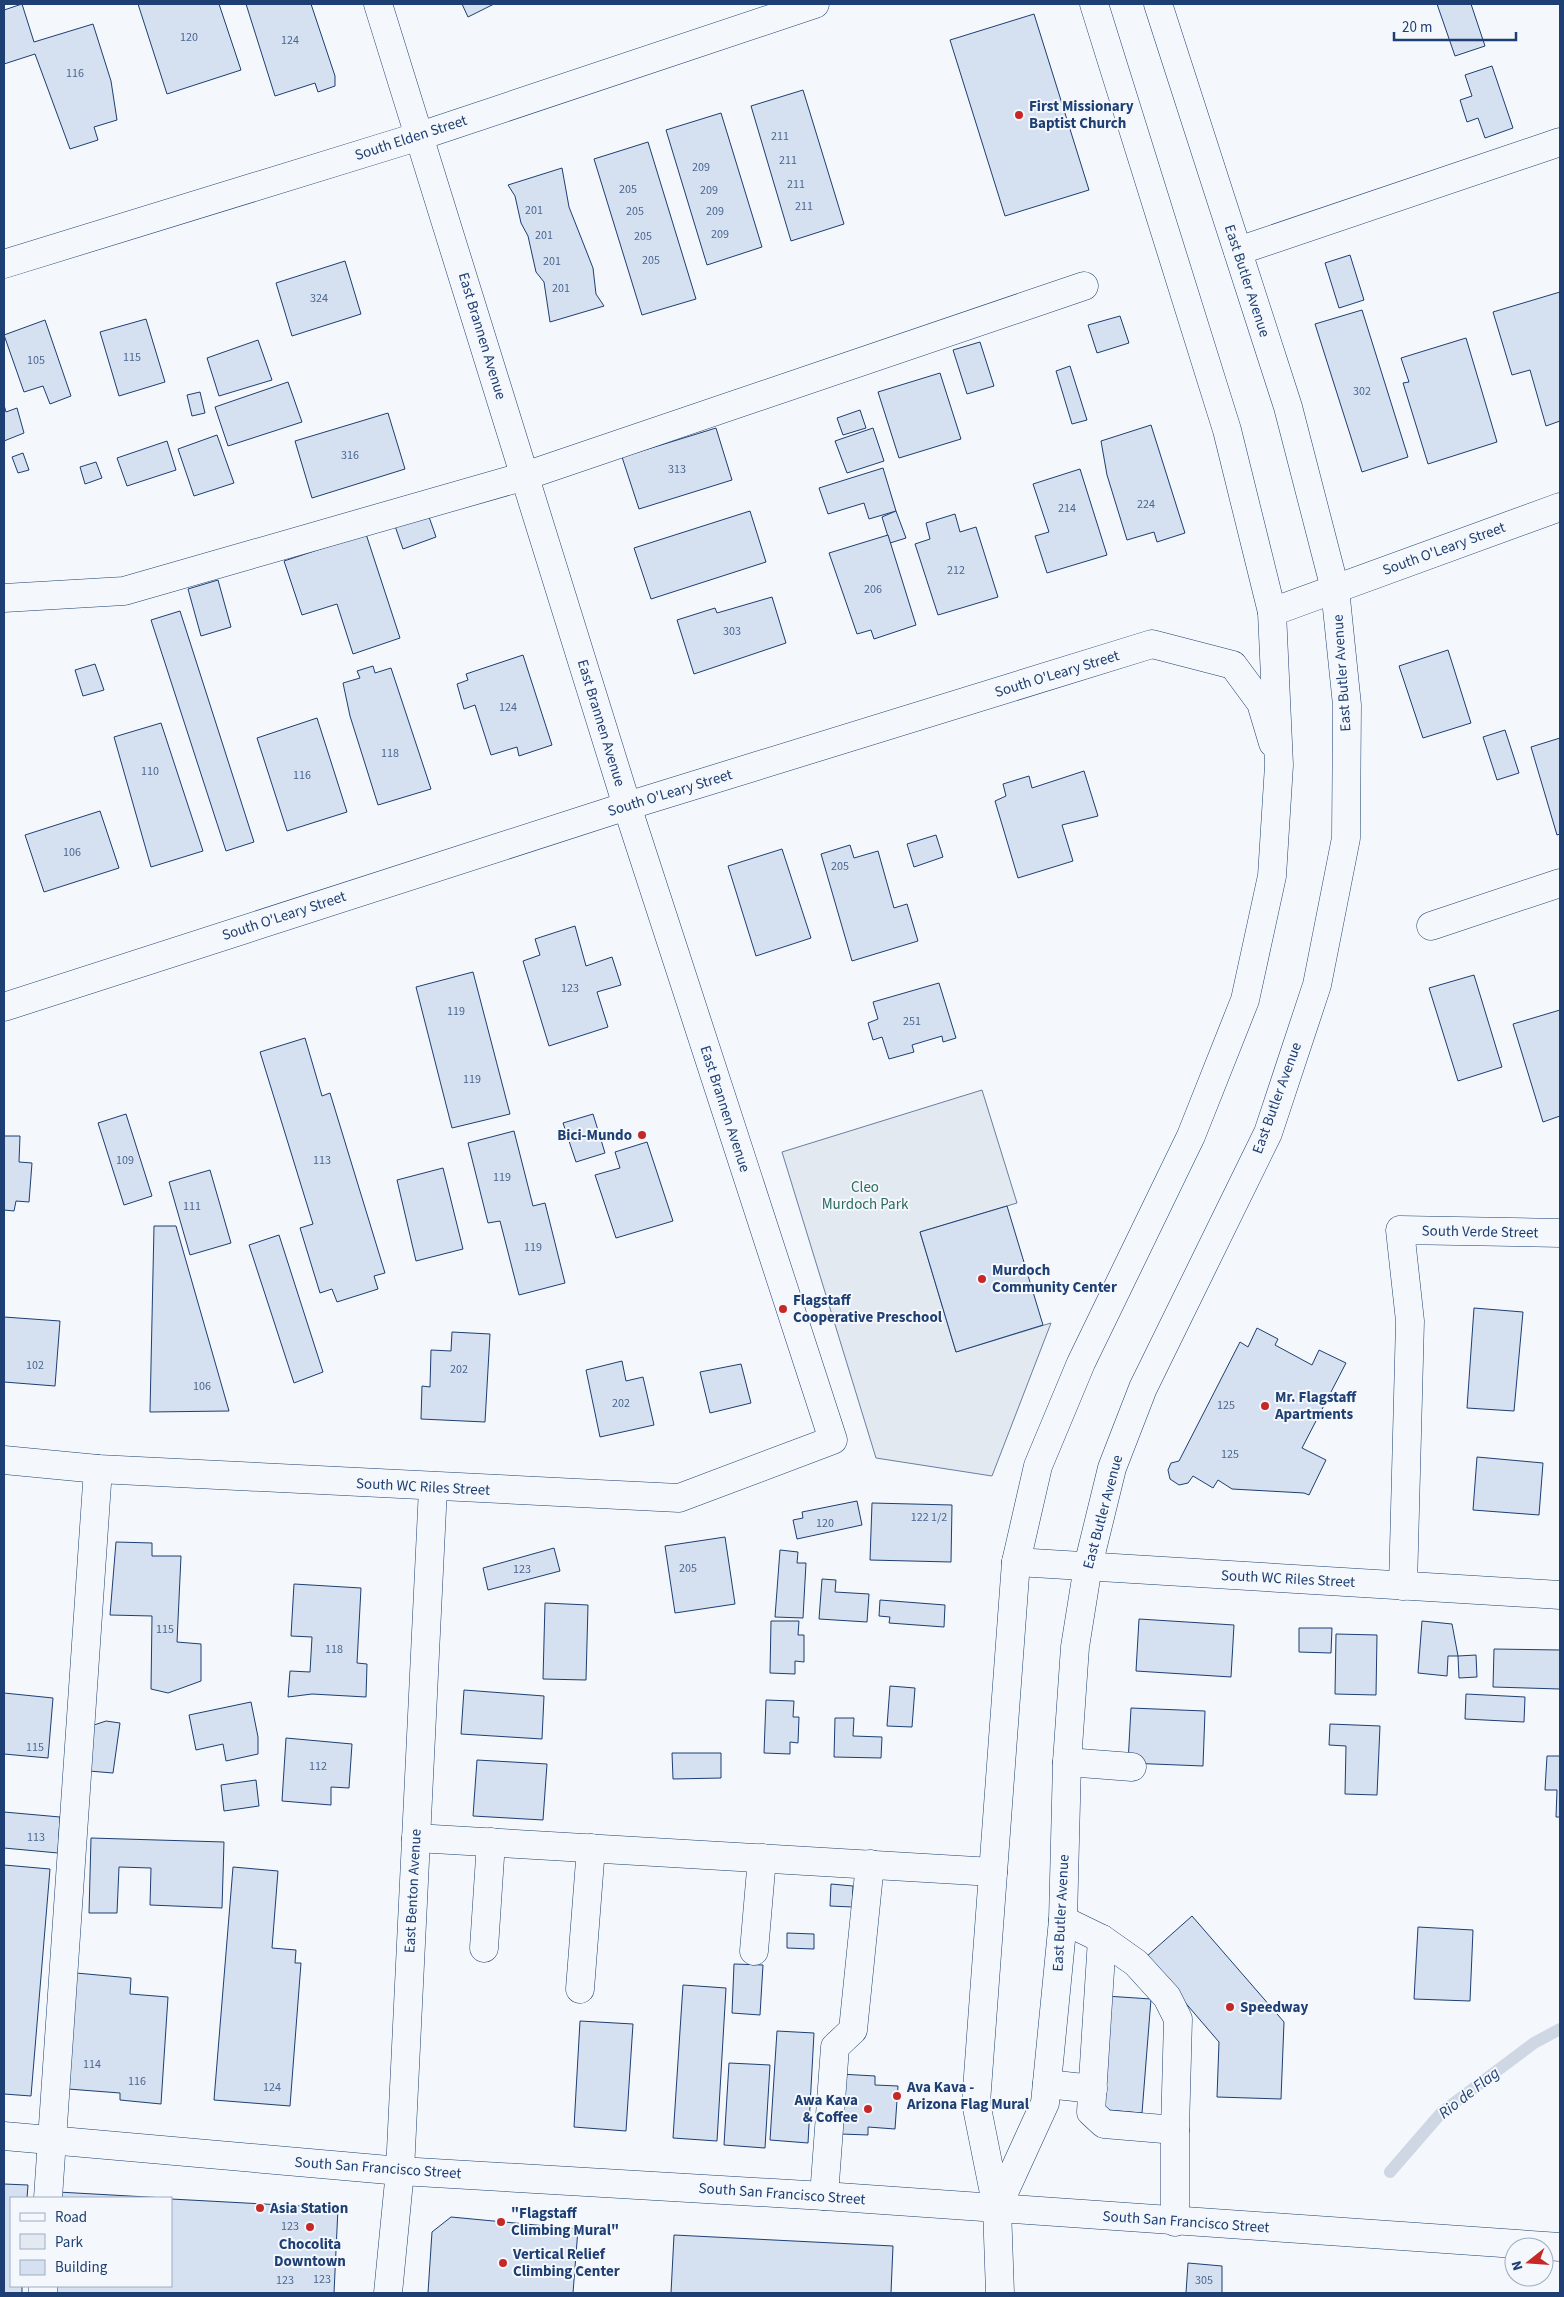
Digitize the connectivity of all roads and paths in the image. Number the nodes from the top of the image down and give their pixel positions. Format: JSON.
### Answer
{"nodes":[{"id":1,"x":378,"y":4,"type":"edge"},
{"id":2,"x":815,"y":4,"type":"edge"},
{"id":3,"x":1094,"y":4,"type":"edge"},
{"id":4,"x":1158,"y":4,"type":"edge"},
{"id":5,"x":420,"y":136,"type":"junction"},
{"id":6,"x":1560,"y":142,"type":"edge"},
{"id":7,"x":1238,"y":251,"type":"junction"},
{"id":8,"x":4,"y":264,"type":"edge"},
{"id":9,"x":1084,"y":286,"type":"dead end"},
{"id":10,"x":525,"y":476,"type":"junction"},
{"id":11,"x":1560,"y":507,"type":"edge"},
{"id":12,"x":1335,"y":589,"type":"junction"},
{"id":13,"x":4,"y":598,"type":"edge"},
{"id":14,"x":1272,"y":612,"type":"junction"},
{"id":15,"x":1279,"y":765,"type":"junction"},
{"id":16,"x":627,"y":806,"type":"junction"},
{"id":17,"x":1560,"y":883,"type":"edge"},
{"id":18,"x":1431,"y":926,"type":"dead end"},
{"id":19,"x":4,"y":1006,"type":"edge"},
{"id":20,"x":1560,"y":1233,"type":"edge"},
{"id":21,"x":833,"y":1440,"type":"joint"},
{"id":22,"x":4,"y":1460,"type":"edge"},
{"id":23,"x":98,"y":1469,"type":"junction"},
{"id":24,"x":433,"y":1488,"type":"junction"},
{"id":25,"x":1016,"y":1562,"type":"junction"},
{"id":26,"x":1088,"y":1566,"type":"junction"},
{"id":27,"x":1403,"y":1586,"type":"junction"},
{"id":28,"x":1560,"y":1595,"type":"edge"},
{"id":29,"x":1067,"y":1762,"type":"junction"},
{"id":30,"x":1132,"y":1767,"type":"dead end"},
{"id":31,"x":416,"y":1838,"type":"junction"},
{"id":32,"x":491,"y":1842,"type":"junction"},
{"id":33,"x":591,"y":1848,"type":"junction"},
{"id":34,"x":762,"y":1858,"type":"junction"},
{"id":35,"x":870,"y":1864,"type":"junction"},
{"id":36,"x":993,"y":1872,"type":"junction"},
{"id":37,"x":1063,"y":1920,"type":"junction"},
{"id":38,"x":1102,"y":1939,"type":"junction"},
{"id":39,"x":484,"y":1948,"type":"dead end"},
{"id":40,"x":754,"y":1952,"type":"dead end"},
{"id":41,"x":580,"y":1989,"type":"dead end"},
{"id":42,"x":1046,"y":2084,"type":"junction"},
{"id":43,"x":1093,"y":2089,"type":"junction"},
{"id":44,"x":1175,"y":2130,"type":"junction"},
{"id":45,"x":4,"y":2136,"type":"edge"},
{"id":46,"x":52,"y":2140,"type":"junction"},
{"id":47,"x":400,"y":2171,"type":"junction"},
{"id":48,"x":824,"y":2196,"type":"junction"},
{"id":49,"x":48,"y":2197,"type":"edge"},
{"id":50,"x":997,"y":2208,"type":"junction"},
{"id":51,"x":1174,"y":2222,"type":"junction"},
{"id":52,"x":1560,"y":2247,"type":"edge"},
{"id":53,"x":388,"y":2293,"type":"edge"},
{"id":54,"x":1000,"y":2293,"type":"edge"}],
"edges":[{"from":1,"to":5,"type":"street","name":"East Brannen Avenue"},
{"from":2,"to":5,"type":"street","name":"South Elden Street"},
{"from":3,"to":14,"type":"street","name":"East Butler Avenue"},
{"from":4,"to":7,"type":"street","name":"East Butler Avenue"},
{"from":5,"to":8,"type":"street","name":"South Elden Street"},
{"from":5,"to":10,"type":"street","name":"East Brannen Avenue"},
{"from":6,"to":7,"type":"street"},
{"from":7,"to":12,"type":"street","name":"East Butler Avenue"},
{"from":9,"to":10,"type":"street"},
{"from":10,"to":13,"type":"street"},
{"from":10,"to":16,"type":"street","name":"East Brannen Avenue"},
{"from":11,"to":12,"type":"street","name":"South O'Leary Street"},
{"from":12,"to":14,"type":"street","name":"South O'Leary Street"},
{"from":12,"to":26,"type":"street","name":"East Butler Avenue"},
{"from":14,"to":15,"type":"street","name":"East Butler Avenue"},
{"from":15,"to":16,"type":"street","name":"South O'Leary Street"},
{"from":15,"to":25,"type":"street","name":"East Butler Avenue"},
{"from":16,"to":19,"type":"street","name":"South O'Leary Street"},
{"from":16,"to":21,"type":"street","name":"East Brannen Avenue"},
{"from":17,"to":18,"type":"street"},
{"from":20,"to":27,"type":"street","name":"South Verde Street"},
{"from":21,"to":24,"type":"street","name":"South WC Riles Street"},
{"from":22,"to":23,"type":"street","name":"South WC Riles Street"},
{"from":23,"to":24,"type":"street","name":"South WC Riles Street"},
{"from":23,"to":46,"type":"street"},
{"from":24,"to":31,"type":"street","name":"East Benton Avenue"},
{"from":25,"to":26,"type":"street","name":"South WC Riles Street"},
{"from":25,"to":36,"type":"street","name":"East Butler Avenue"},
{"from":26,"to":27,"type":"street","name":"South WC Riles Street"},
{"from":26,"to":29,"type":"street","name":"East Butler Avenue"},
{"from":27,"to":28,"type":"street","name":"South WC Riles Street"},
{"from":29,"to":30,"type":"street"},
{"from":29,"to":37,"type":"street","name":"East Butler Avenue"},
{"from":31,"to":32,"type":"street"},
{"from":31,"to":47,"type":"street","name":"East Benton Avenue"},
{"from":32,"to":33,"type":"street"},
{"from":32,"to":39,"type":"street"},
{"from":33,"to":34,"type":"street"},
{"from":33,"to":41,"type":"street"},
{"from":34,"to":35,"type":"street"},
{"from":34,"to":40,"type":"street"},
{"from":35,"to":36,"type":"street"},
{"from":35,"to":48,"type":"street"},
{"from":36,"to":50,"type":"street","name":"East Butler Avenue"},
{"from":37,"to":38,"type":"street"},
{"from":37,"to":42,"type":"street","name":"East Butler Avenue"},
{"from":38,"to":43,"type":"street"},
{"from":38,"to":44,"type":"street"},
{"from":42,"to":43,"type":"street"},
{"from":42,"to":50,"type":"street","name":"East Butler Avenue"},
{"from":43,"to":44,"type":"street"},
{"from":44,"to":51,"type":"street"},
{"from":45,"to":46,"type":"street","name":"South San Francisco Street"},
{"from":46,"to":47,"type":"street","name":"South San Francisco Street"},
{"from":46,"to":49,"type":"street"},
{"from":47,"to":48,"type":"street","name":"South San Francisco Street"},
{"from":47,"to":53,"type":"street","name":"East Benton Avenue"},
{"from":48,"to":50,"type":"street","name":"South San Francisco Street"},
{"from":50,"to":51,"type":"street","name":"South San Francisco Street"},
{"from":50,"to":54,"type":"street","name":"East Butler Avenue"},
{"from":51,"to":52,"type":"street","name":"South San Francisco Street"}]}
